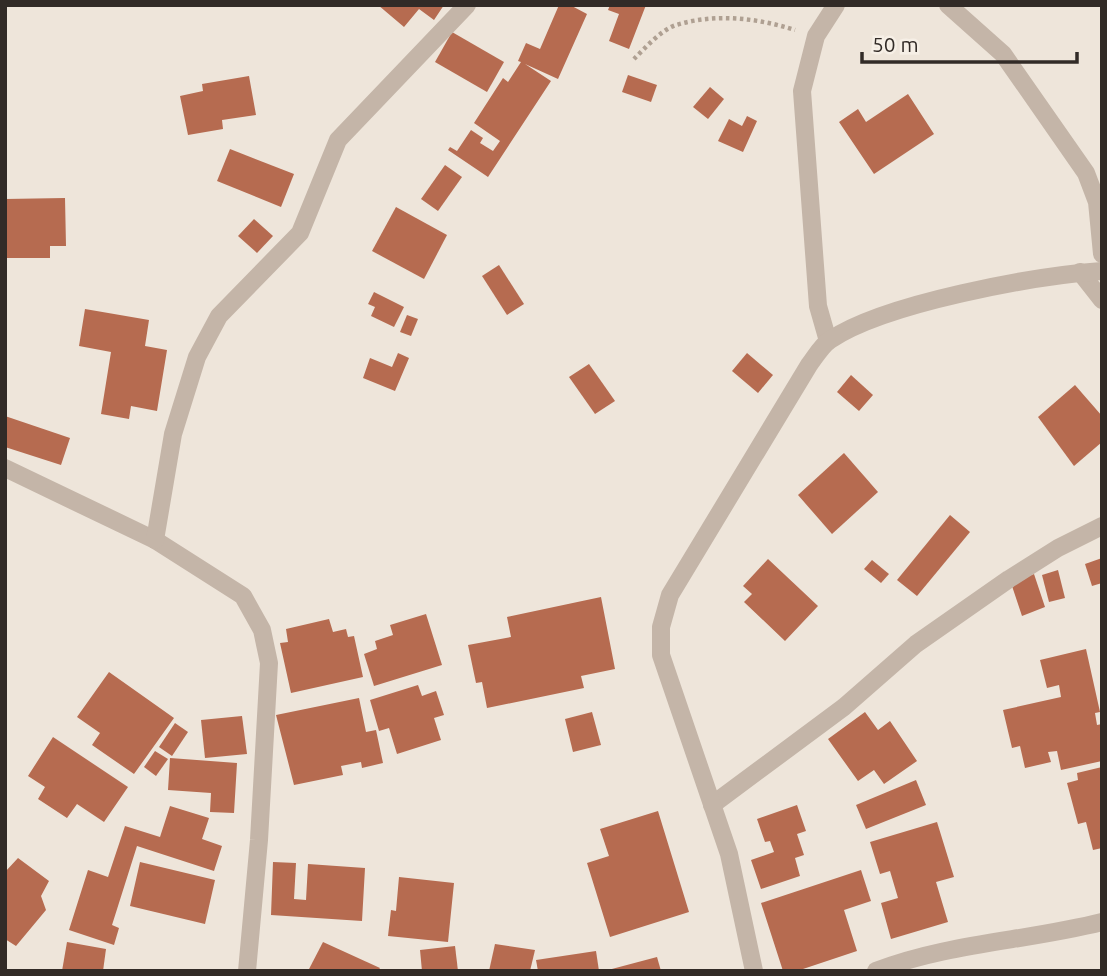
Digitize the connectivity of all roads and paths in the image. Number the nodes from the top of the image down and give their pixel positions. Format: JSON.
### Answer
{"nodes":[{"id":1,"x":467,"y":5,"type":"edge"},
{"id":2,"x":836,"y":5,"type":"edge"},
{"id":3,"x":948,"y":5,"type":"edge"},
{"id":4,"x":816,"y":36,"type":"junction"},
{"id":5,"x":634,"y":59,"type":"dead end"},
{"id":6,"x":1102,"y":254,"type":"edge"},
{"id":7,"x":1102,"y":271,"type":"edge"},
{"id":8,"x":1080,"y":272,"type":"junction"},
{"id":9,"x":1102,"y":300,"type":"edge"},
{"id":10,"x":828,"y":341,"type":"junction"},
{"id":11,"x":5,"y":468,"type":"edge"},
{"id":12,"x":1102,"y":526,"type":"edge"},
{"id":13,"x":155,"y":540,"type":"junction"},
{"id":14,"x":712,"y":805,"type":"junction"},
{"id":15,"x":1102,"y":922,"type":"edge"},
{"id":16,"x":247,"y":971,"type":"edge"},
{"id":17,"x":754,"y":971,"type":"edge"},
{"id":18,"x":876,"y":971,"type":"edge"}],
"edges":[{"from":1,"to":13,"type":"street"},
{"from":2,"to":4,"type":"street"},
{"from":3,"to":6,"type":"street"},
{"from":4,"to":5,"type":"path"},
{"from":4,"to":10,"type":"street"},
{"from":7,"to":8,"type":"street"},
{"from":8,"to":9,"type":"street"},
{"from":8,"to":10,"type":"street"},
{"from":10,"to":14,"type":"street"},
{"from":11,"to":13,"type":"street"},
{"from":12,"to":14,"type":"street"},
{"from":13,"to":16,"type":"street"},
{"from":14,"to":17,"type":"street"},
{"from":15,"to":18,"type":"street"}]}
